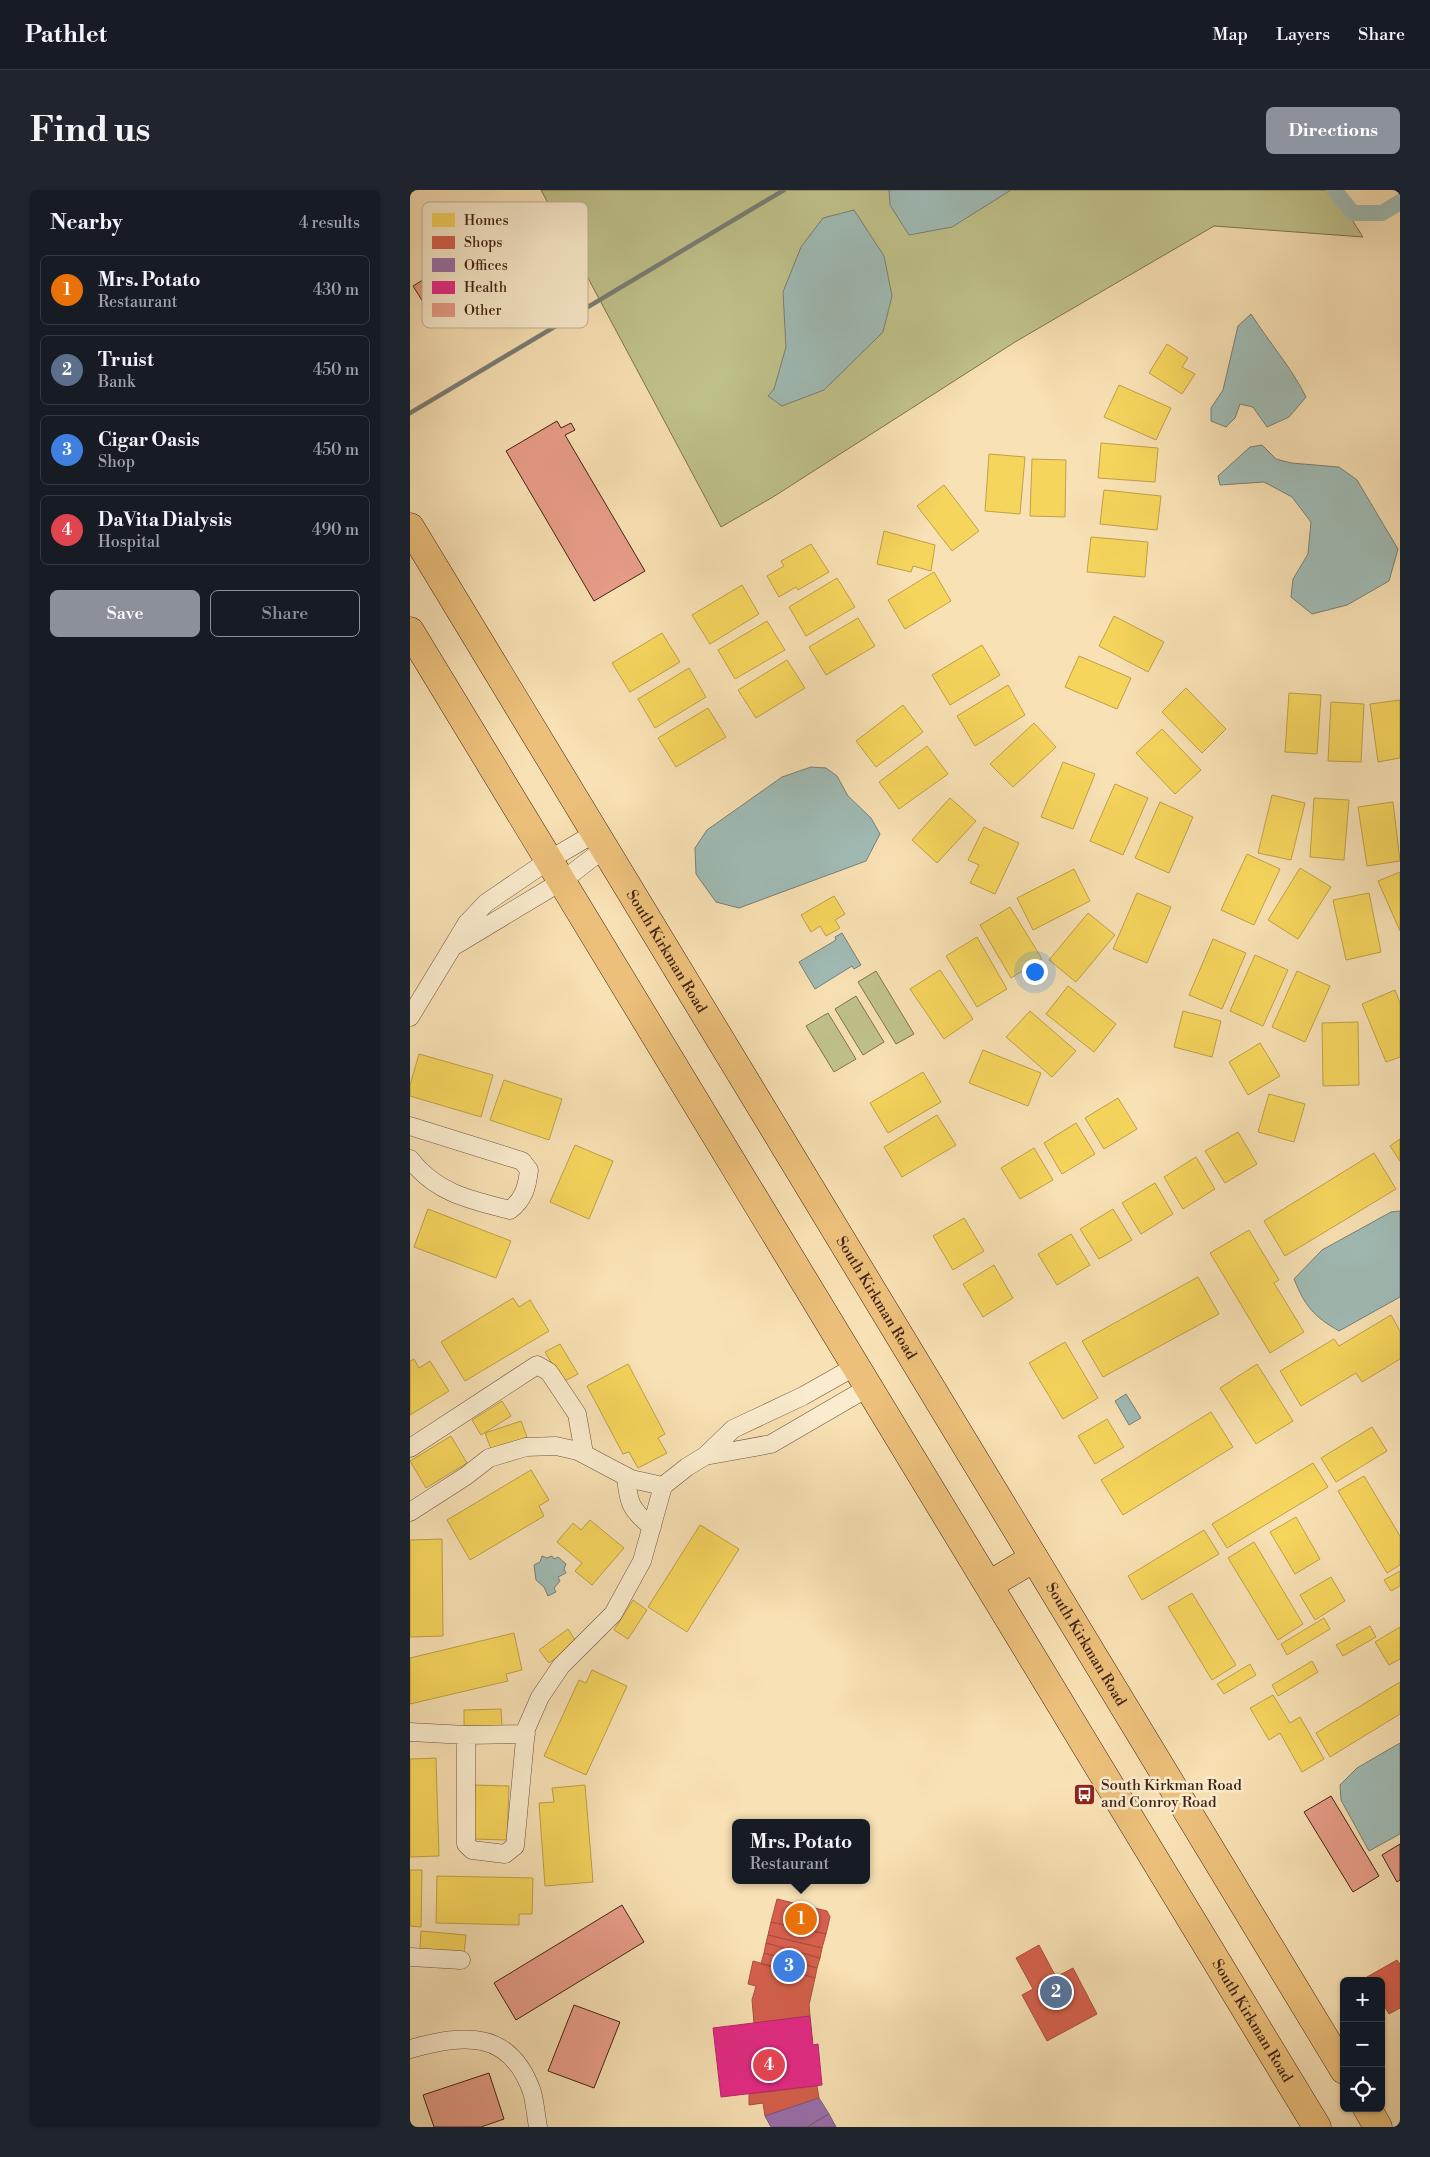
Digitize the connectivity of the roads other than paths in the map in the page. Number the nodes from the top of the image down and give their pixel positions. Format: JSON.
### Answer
{"nodes":[{"id":1,"x":410,"y":527,"type":"edge"},
{"id":2,"x":410,"y":631,"type":"edge"},
{"id":3,"x":600,"y":841,"type":"junction"},
{"id":4,"x":556,"y":871,"type":"junction"},
{"id":5,"x":453,"y":947,"type":"junction"},
{"id":6,"x":410,"y":1017,"type":"edge"},
{"id":7,"x":410,"y":1126,"type":"edge"},
{"id":8,"x":410,"y":1159,"type":"edge"},
{"id":9,"x":862,"y":1376,"type":"junction"},
{"id":10,"x":410,"y":1448,"type":"edge"},
{"id":11,"x":584,"y":1453,"type":"junction"},
{"id":12,"x":705,"y":1456,"type":"junction"},
{"id":13,"x":626,"y":1476,"type":"junction"},
{"id":14,"x":663,"y":1486,"type":"junction"},
{"id":15,"x":410,"y":1512,"type":"edge"},
{"id":16,"x":652,"y":1527,"type":"junction"},
{"id":17,"x":1034,"y":1558,"type":"junction"},
{"id":18,"x":989,"y":1585,"type":"junction"},
{"id":19,"x":410,"y":1732,"type":"edge"},
{"id":20,"x":526,"y":1734,"type":"junction"},
{"id":21,"x":466,"y":1735,"type":"junction"},
{"id":22,"x":410,"y":1957,"type":"edge"},
{"id":23,"x":461,"y":1960,"type":"dead end"},
{"id":24,"x":410,"y":2049,"type":"edge"},
{"id":25,"x":1342,"y":2067,"type":"edge"},
{"id":26,"x":1369,"y":2112,"type":"edge"},
{"id":27,"x":538,"y":2127,"type":"edge"},
{"id":28,"x":1318,"y":2127,"type":"edge"},
{"id":29,"x":1378,"y":2127,"type":"edge"}],
"edges":[{"from":1,"to":3,"type":"main road","name":"South Kirkman Road"},
{"from":2,"to":4,"type":"main road","name":"South Kirkman Road"},
{"from":3,"to":4,"type":"street"},
{"from":3,"to":4,"type":"street"},
{"from":3,"to":17,"type":"main road","name":"South Kirkman Road"},
{"from":4,"to":5,"type":"street"},
{"from":4,"to":5,"type":"street"},
{"from":4,"to":9,"type":"main road","name":"South Kirkman Road"},
{"from":5,"to":6,"type":"street"},
{"from":7,"to":8,"type":"street"},
{"from":9,"to":12,"type":"street"},
{"from":9,"to":12,"type":"street"},
{"from":9,"to":18,"type":"main road","name":"South Kirkman Road"},
{"from":10,"to":11,"type":"street"},
{"from":11,"to":13,"type":"street"},
{"from":11,"to":15,"type":"street"},
{"from":12,"to":14,"type":"street"},
{"from":13,"to":14,"type":"street"},
{"from":13,"to":16,"type":"street"},
{"from":14,"to":16,"type":"street"},
{"from":16,"to":20,"type":"street"},
{"from":17,"to":18,"type":"main road"},
{"from":17,"to":25,"type":"main road","name":"South Kirkman Road"},
{"from":18,"to":28,"type":"main road","name":"South Kirkman Road"},
{"from":19,"to":21,"type":"street"},
{"from":20,"to":21,"type":"street"},
{"from":20,"to":21,"type":"street"},
{"from":22,"to":23,"type":"street"},
{"from":24,"to":27,"type":"street"},
{"from":26,"to":29,"type":"main road"}]}
